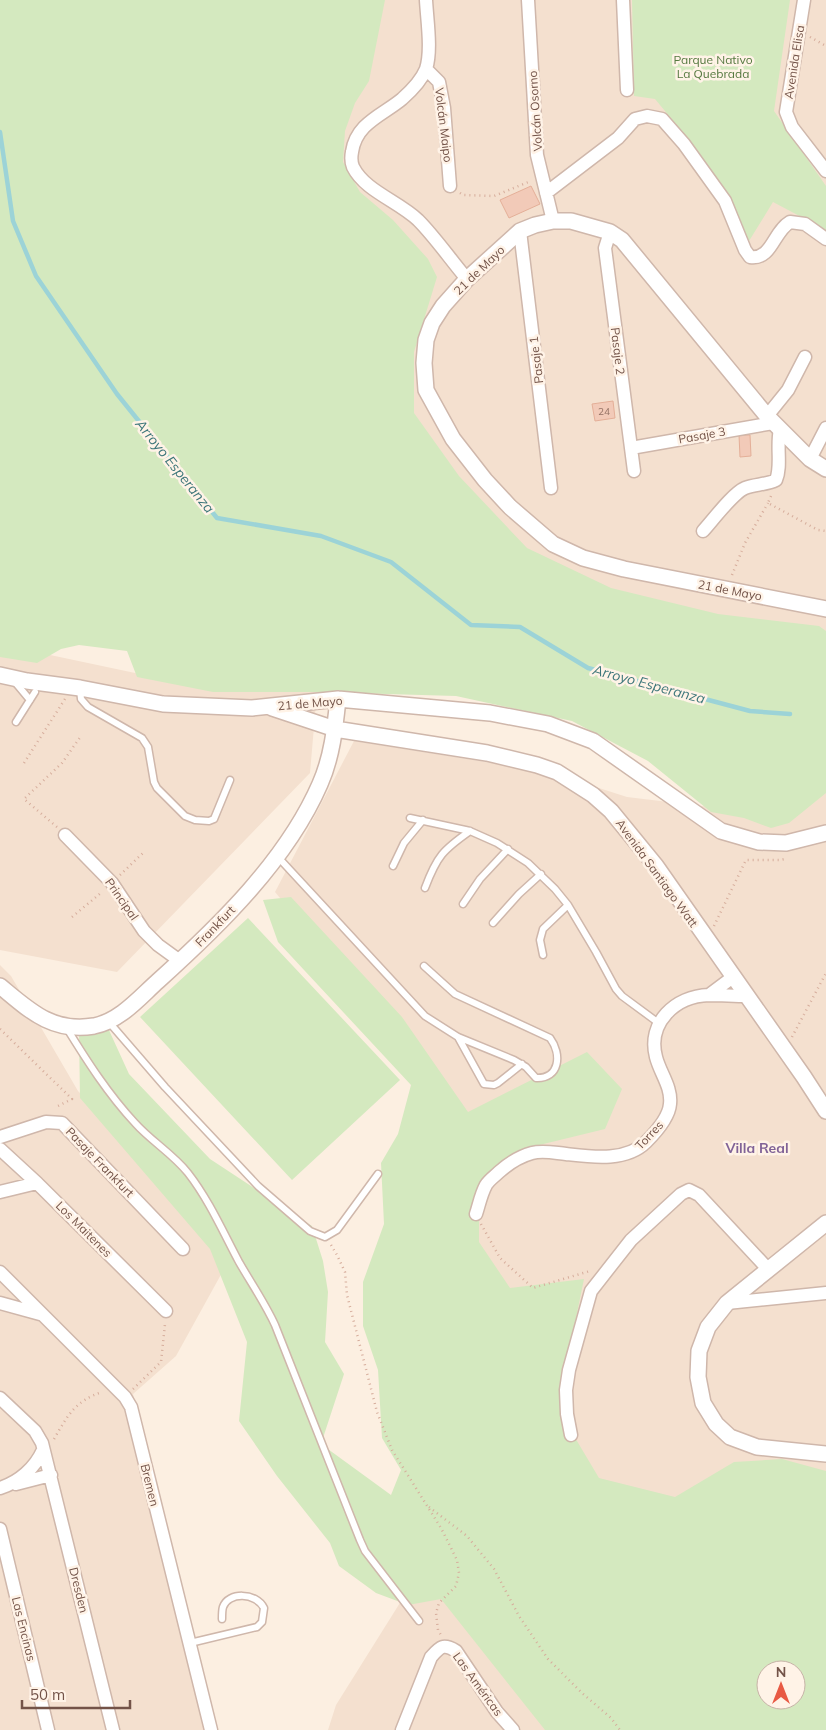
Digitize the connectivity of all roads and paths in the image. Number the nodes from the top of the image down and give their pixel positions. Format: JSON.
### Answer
{"nodes":[{"id":1,"x":426,"y":0,"type":"edge"},
{"id":2,"x":528,"y":0,"type":"edge"},
{"id":3,"x":623,"y":0,"type":"edge"},
{"id":4,"x":804,"y":0,"type":"edge"},
{"id":5,"x":426,"y":69,"type":"junction"},
{"id":6,"x":628,"y":90,"type":"dead end"},
{"id":7,"x":826,"y":171,"type":"edge"},
{"id":8,"x":542,"y":177,"type":"junction"},
{"id":9,"x":450,"y":186,"type":"joint"},
{"id":10,"x":546,"y":193,"type":"junction"},
{"id":11,"x":553,"y":221,"type":"junction"},
{"id":12,"x":520,"y":231,"type":"junction"},
{"id":13,"x":610,"y":232,"type":"junction"},
{"id":14,"x":826,"y":239,"type":"edge"},
{"id":15,"x":466,"y":278,"type":"junction"},
{"id":16,"x":805,"y":357,"type":"dead end"},
{"id":17,"x":773,"y":423,"type":"junction"},
{"id":18,"x":826,"y":428,"type":"edge"},
{"id":19,"x":631,"y":448,"type":"junction"},
{"id":20,"x":810,"y":459,"type":"junction"},
{"id":21,"x":826,"y":470,"type":"edge"},
{"id":22,"x":634,"y":471,"type":"dead end"},
{"id":23,"x":776,"y":480,"type":"junction"},
{"id":24,"x":551,"y":488,"type":"dead end"},
{"id":25,"x":768,"y":503,"type":"junction"},
{"id":26,"x":703,"y":531,"type":"dead end"},
{"id":27,"x":826,"y":531,"type":"edge"},
{"id":28,"x":727,"y":588,"type":"junction"},
{"id":29,"x":826,"y":609,"type":"edge"},
{"id":30,"x":6,"y":677,"type":"edge"},
{"id":31,"x":76,"y":688,"type":"junction"},
{"id":32,"x":35,"y":692,"type":"dead end"},
{"id":33,"x":338,"y":699,"type":"junction"},
{"id":34,"x":30,"y":700,"type":"junction"},
{"id":35,"x":267,"y":707,"type":"junction"},
{"id":36,"x":16,"y":722,"type":"dead end"},
{"id":37,"x":335,"y":729,"type":"junction"},
{"id":38,"x":81,"y":736,"type":"dead end"},
{"id":39,"x":24,"y":763,"type":"dead end"},
{"id":40,"x":230,"y":780,"type":"dead end"},
{"id":41,"x":410,"y":818,"type":"dead end"},
{"id":42,"x":423,"y":820,"type":"junction"},
{"id":43,"x":470,"y":831,"type":"junction"},
{"id":44,"x":65,"y":835,"type":"joint"},
{"id":45,"x":825,"y":835,"type":"edge"},
{"id":46,"x":508,"y":849,"type":"junction"},
{"id":47,"x":277,"y":855,"type":"junction"},
{"id":48,"x":789,"y":857,"type":"dead end"},
{"id":49,"x":393,"y":866,"type":"dead end"},
{"id":50,"x":541,"y":874,"type":"junction"},
{"id":51,"x":425,"y":888,"type":"dead end"},
{"id":52,"x":463,"y":904,"type":"dead end"},
{"id":53,"x":568,"y":905,"type":"junction"},
{"id":54,"x":493,"y":923,"type":"dead end"},
{"id":55,"x":706,"y":940,"type":"junction"},
{"id":56,"x":543,"y":956,"type":"dead end"},
{"id":57,"x":180,"y":961,"type":"junction"},
{"id":58,"x":424,"y":966,"type":"dead end"},
{"id":59,"x":826,"y":973,"type":"edge"},
{"id":60,"x":733,"y":977,"type":"junction"},
{"id":61,"x":0,"y":986,"type":"edge"},
{"id":62,"x":709,"y":995,"type":"junction"},
{"id":63,"x":747,"y":996,"type":"junction"},
{"id":64,"x":108,"y":1021,"type":"junction"},
{"id":65,"x":660,"y":1024,"type":"junction"},
{"id":66,"x":66,"y":1026,"type":"junction"},
{"id":67,"x":0,"y":1029,"type":"edge"},
{"id":68,"x":458,"y":1037,"type":"junction"},
{"id":69,"x":785,"y":1049,"type":"junction"},
{"id":70,"x":522,"y":1064,"type":"junction"},
{"id":71,"x":826,"y":1110,"type":"edge"},
{"id":72,"x":58,"y":1122,"type":"junction"},
{"id":73,"x":0,"y":1138,"type":"edge"},
{"id":74,"x":0,"y":1149,"type":"edge"},
{"id":75,"x":378,"y":1174,"type":"dead end"},
{"id":76,"x":37,"y":1183,"type":"junction"},
{"id":77,"x":0,"y":1192,"type":"edge"},
{"id":78,"x":476,"y":1214,"type":"joint"},
{"id":79,"x":826,"y":1223,"type":"edge"},
{"id":80,"x":325,"y":1237,"type":"junction"},
{"id":81,"x":183,"y":1249,"type":"dead end"},
{"id":82,"x":610,"y":1265,"type":"junction"},
{"id":83,"x":768,"y":1269,"type":"junction"},
{"id":84,"x":0,"y":1272,"type":"edge"},
{"id":85,"x":826,"y":1293,"type":"edge"},
{"id":86,"x":0,"y":1303,"type":"edge"},
{"id":87,"x":727,"y":1303,"type":"junction"},
{"id":88,"x":166,"y":1312,"type":"joint"},
{"id":89,"x":43,"y":1314,"type":"junction"},
{"id":90,"x":120,"y":1392,"type":"junction"},
{"id":91,"x":0,"y":1398,"type":"edge"},
{"id":92,"x":571,"y":1435,"type":"dead end"},
{"id":93,"x":43,"y":1450,"type":"junction"},
{"id":94,"x":826,"y":1454,"type":"edge"},
{"id":95,"x":51,"y":1475,"type":"junction"},
{"id":96,"x":3,"y":1487,"type":"edge"},
{"id":97,"x":428,"y":1506,"type":"junction"},
{"id":98,"x":0,"y":1529,"type":"edge"},
{"id":99,"x":222,"y":1619,"type":"dead end"},
{"id":100,"x":419,"y":1622,"type":"dead end"},
{"id":101,"x":190,"y":1643,"type":"junction"},
{"id":102,"x":448,"y":1646,"type":"junction"},
{"id":103,"x":48,"y":1730,"type":"edge"},
{"id":104,"x":113,"y":1730,"type":"edge"},
{"id":105,"x":211,"y":1730,"type":"edge"},
{"id":106,"x":402,"y":1730,"type":"edge"},
{"id":107,"x":513,"y":1730,"type":"edge"},
{"id":108,"x":620,"y":1730,"type":"edge"}],
"edges":[{"from":1,"to":5,"type":"street"},
{"from":2,"to":8,"type":"street","name":"Volcán Osorno"},
{"from":3,"to":6,"type":"street"},
{"from":4,"to":7,"type":"street","name":"Avenida Elisa"},
{"from":5,"to":9,"type":"street","name":"Volcán Maipo"},
{"from":5,"to":15,"type":"street"},
{"from":8,"to":9,"type":"path"},
{"from":8,"to":10,"type":"street","name":"Volcán Osorno"},
{"from":10,"to":11,"type":"street","name":"Volcán Osorno"},
{"from":10,"to":14,"type":"street"},
{"from":11,"to":12,"type":"street","name":"21 de Mayo"},
{"from":11,"to":13,"type":"street","name":"21 de Mayo"},
{"from":12,"to":15,"type":"street","name":"21 de Mayo"},
{"from":12,"to":24,"type":"street","name":"Pasaje 1"},
{"from":13,"to":17,"type":"street","name":"21 de Mayo"},
{"from":13,"to":19,"type":"street","name":"Pasaje 2"},
{"from":15,"to":28,"type":"street","name":"21 de Mayo"},
{"from":16,"to":17,"type":"street"},
{"from":17,"to":19,"type":"street","name":"Pasaje 3"},
{"from":17,"to":20,"type":"street","name":"21 de Mayo"},
{"from":17,"to":23,"type":"street"},
{"from":18,"to":20,"type":"street"},
{"from":19,"to":22,"type":"street","name":"Pasaje 2"},
{"from":20,"to":21,"type":"street","name":"21 de Mayo"},
{"from":23,"to":25,"type":"path"},
{"from":23,"to":26,"type":"street"},
{"from":25,"to":27,"type":"path"},
{"from":25,"to":28,"type":"path"},
{"from":28,"to":29,"type":"street","name":"21 de Mayo"},
{"from":30,"to":31,"type":"street","name":"21 de Mayo"},
{"from":30,"to":34,"type":"lane"},
{"from":31,"to":35,"type":"street","name":"21 de Mayo"},
{"from":31,"to":39,"type":"path"},
{"from":31,"to":40,"type":"lane"},
{"from":32,"to":34,"type":"lane"},
{"from":33,"to":35,"type":"street","name":"21 de Mayo"},
{"from":33,"to":37,"type":"street","name":"Frankfurt"},
{"from":33,"to":45,"type":"street","name":"21 de Mayo"},
{"from":34,"to":36,"type":"lane"},
{"from":35,"to":37,"type":"street","name":"Avenida Santiago Watt"},
{"from":37,"to":47,"type":"street","name":"Frankfurt"},
{"from":37,"to":55,"type":"street","name":"Avenida Santiago Watt"},
{"from":38,"to":44,"type":"path"},
{"from":41,"to":42,"type":"lane"},
{"from":42,"to":43,"type":"lane"},
{"from":42,"to":49,"type":"lane"},
{"from":43,"to":46,"type":"lane"},
{"from":43,"to":51,"type":"lane"},
{"from":44,"to":57,"type":"street","name":"Principal"},
{"from":46,"to":50,"type":"lane"},
{"from":46,"to":52,"type":"lane"},
{"from":47,"to":57,"type":"street","name":"Frankfurt"},
{"from":47,"to":68,"type":"lane"},
{"from":48,"to":55,"type":"path"},
{"from":50,"to":53,"type":"lane"},
{"from":50,"to":54,"type":"lane"},
{"from":53,"to":56,"type":"lane"},
{"from":53,"to":65,"type":"lane"},
{"from":55,"to":60,"type":"street","name":"Avenida Santiago Watt"},
{"from":57,"to":64,"type":"street","name":"Frankfurt"},
{"from":58,"to":70,"type":"lane"},
{"from":59,"to":69,"type":"path"},
{"from":60,"to":62,"type":"street","name":"Torres"},
{"from":60,"to":63,"type":"street","name":"Avenida Santiago Watt"},
{"from":61,"to":66,"type":"street","name":"Frankfurt"},
{"from":62,"to":63,"type":"street","name":"Torres"},
{"from":62,"to":65,"type":"street","name":"Torres"},
{"from":63,"to":69,"type":"street","name":"Avenida Santiago Watt"},
{"from":64,"to":66,"type":"street","name":"Frankfurt"},
{"from":64,"to":80,"type":"lane"},
{"from":65,"to":78,"type":"street","name":"Torres"},
{"from":66,"to":100,"type":"lane"},
{"from":67,"to":72,"type":"path"},
{"from":68,"to":70,"type":"lane"},
{"from":68,"to":70,"type":"lane"},
{"from":69,"to":71,"type":"street","name":"Avenida Santiago Watt"},
{"from":72,"to":73,"type":"street","name":"Pasaje Frankfurt"},
{"from":72,"to":81,"type":"street","name":"Pasaje Frankfurt"},
{"from":74,"to":76,"type":"street","name":"Los Maitenes"},
{"from":75,"to":80,"type":"lane"},
{"from":76,"to":77,"type":"street"},
{"from":76,"to":88,"type":"street","name":"Los Maitenes"},
{"from":78,"to":82,"type":"path"},
{"from":79,"to":83,"type":"street"},
{"from":80,"to":97,"type":"path"},
{"from":82,"to":83,"type":"street"},
{"from":82,"to":92,"type":"street"},
{"from":83,"to":87,"type":"street"},
{"from":84,"to":89,"type":"street","name":"Bremen"},
{"from":85,"to":87,"type":"street"},
{"from":86,"to":89,"type":"street"},
{"from":87,"to":94,"type":"street"},
{"from":88,"to":90,"type":"path"},
{"from":89,"to":90,"type":"street","name":"Bremen"},
{"from":90,"to":93,"type":"path"},
{"from":90,"to":101,"type":"street","name":"Bremen"},
{"from":91,"to":93,"type":"street","name":"Dresden"},
{"from":93,"to":95,"type":"street","name":"Dresden"},
{"from":93,"to":96,"type":"street"},
{"from":95,"to":96,"type":"street"},
{"from":95,"to":104,"type":"street","name":"Dresden"},
{"from":97,"to":102,"type":"path"},
{"from":97,"to":108,"type":"path"},
{"from":98,"to":103,"type":"street","name":"Las Encinas"},
{"from":99,"to":101,"type":"lane"},
{"from":101,"to":105,"type":"street","name":"Bremen"},
{"from":102,"to":106,"type":"street","name":"Las Américas"},
{"from":102,"to":107,"type":"street","name":"Las Américas"}]}
